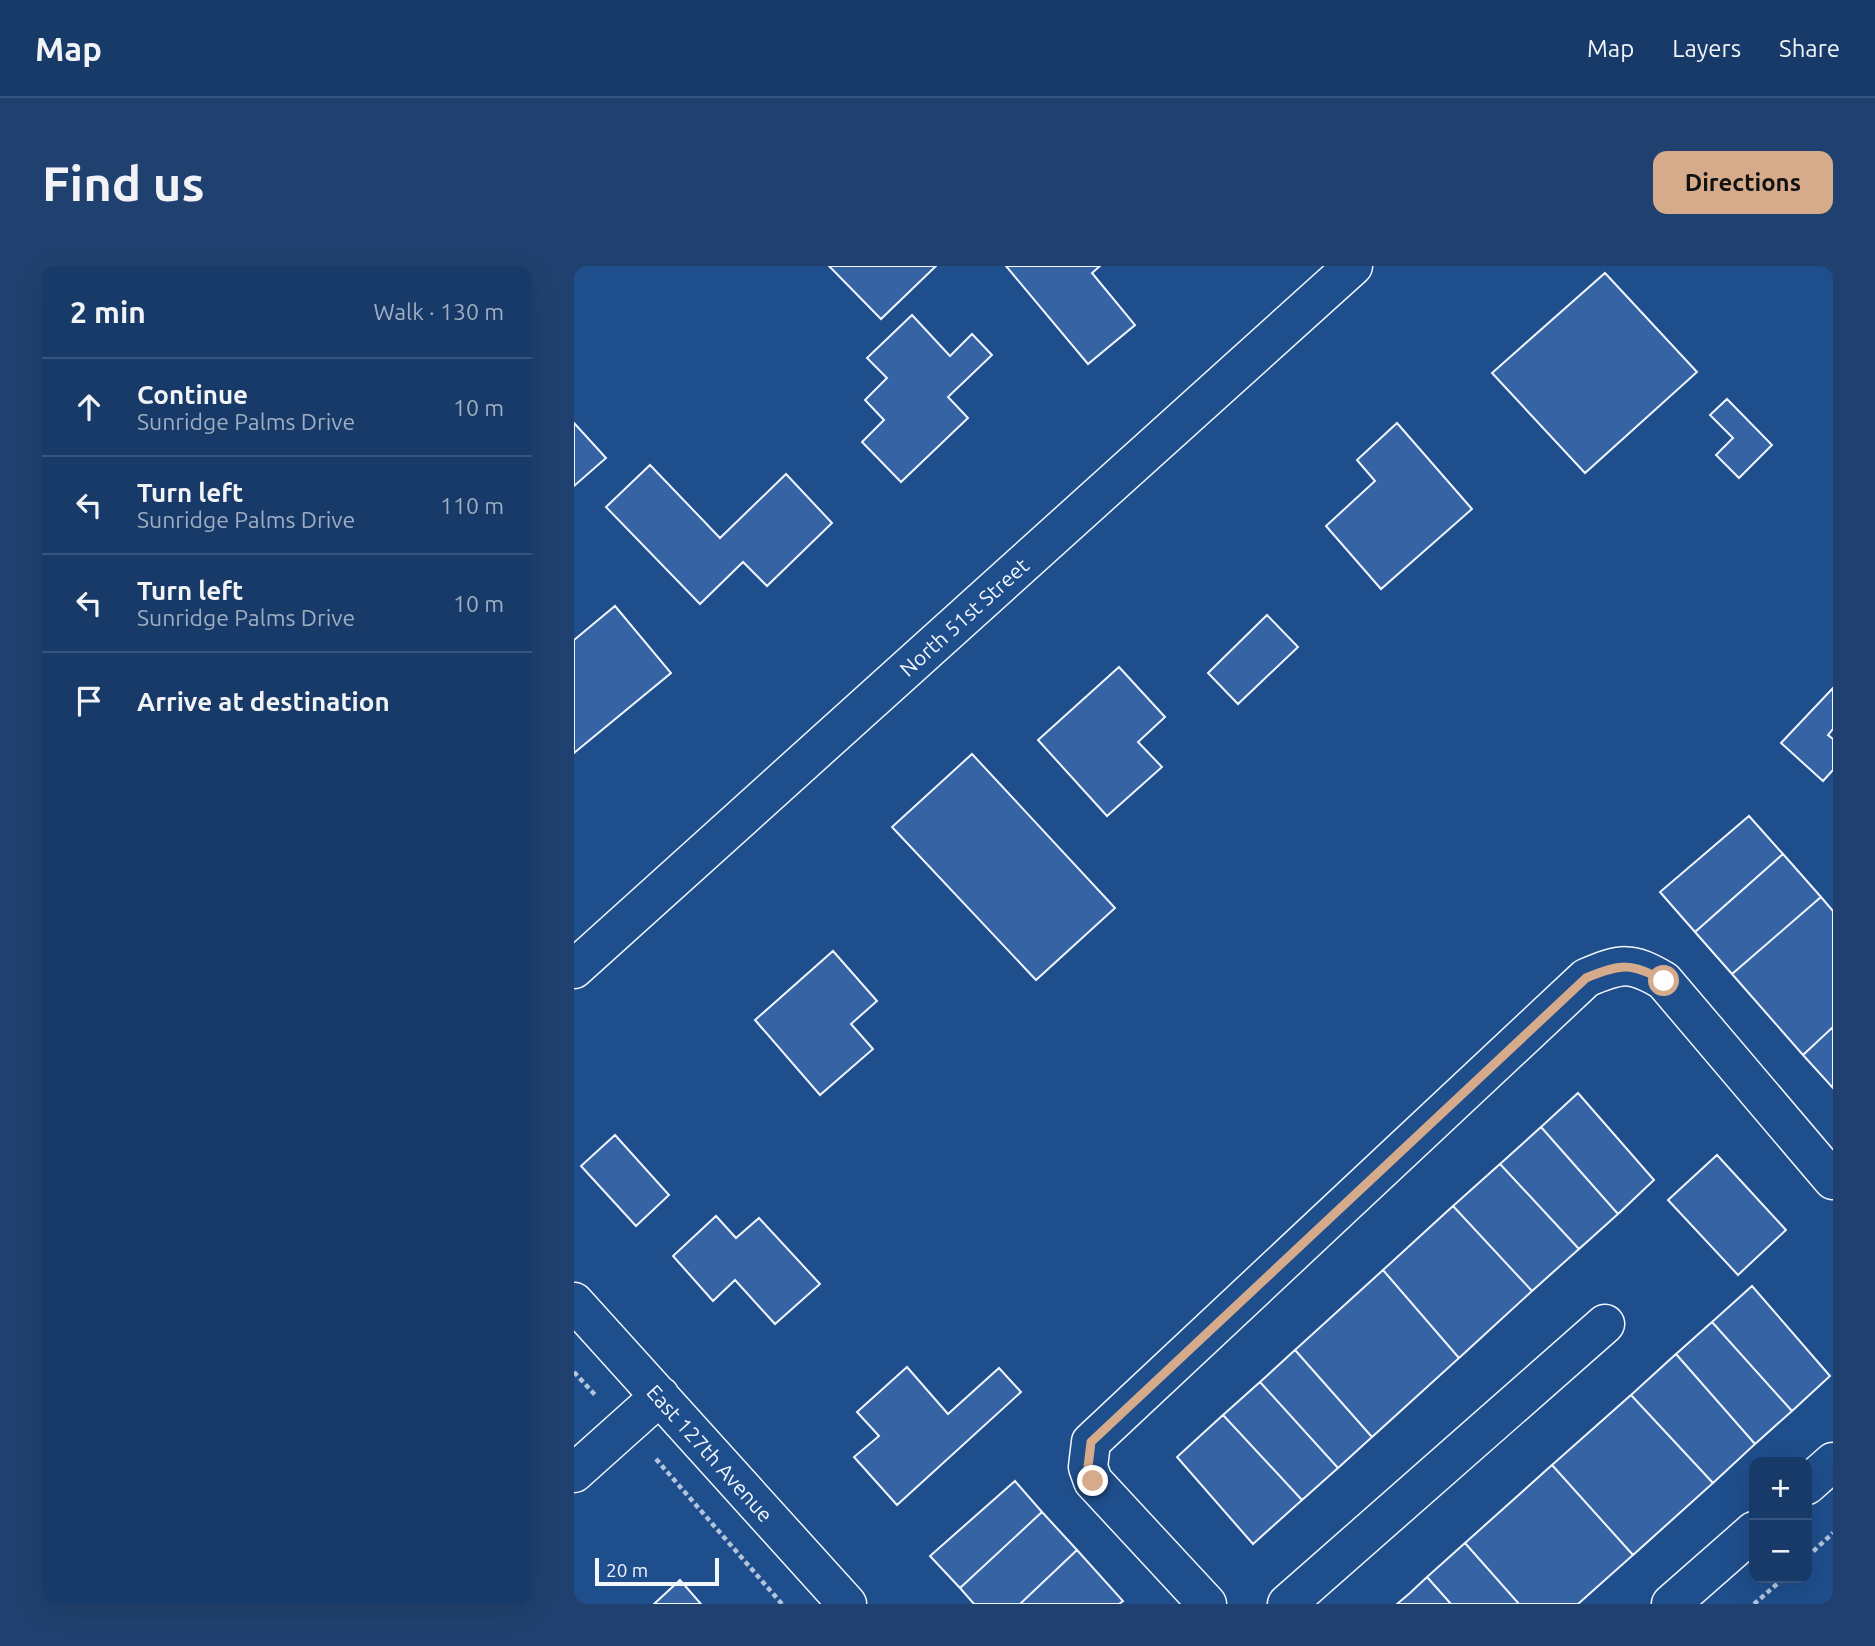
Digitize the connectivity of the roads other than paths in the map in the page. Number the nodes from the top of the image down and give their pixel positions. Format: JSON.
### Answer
{"nodes":[{"id":1,"x":1353,"y":266,"type":"edge"},
{"id":2,"x":574,"y":969,"type":"edge"},
{"id":3,"x":1833,"y":1180,"type":"edge"},
{"id":4,"x":574,"y":1302,"type":"edge"},
{"id":5,"x":1605,"y":1324,"type":"dead end"},
{"id":6,"x":660,"y":1396,"type":"junction"},
{"id":7,"x":1833,"y":1462,"type":"edge"},
{"id":8,"x":574,"y":1473,"type":"edge"},
{"id":9,"x":1812,"y":1481,"type":"edge"},
{"id":10,"x":1749,"y":1535,"type":"edge"},
{"id":11,"x":847,"y":1604,"type":"edge"},
{"id":12,"x":1207,"y":1604,"type":"edge"},
{"id":13,"x":1287,"y":1604,"type":"edge"},
{"id":14,"x":1671,"y":1604,"type":"edge"}],
"edges":[{"from":1,"to":2,"type":"street","name":"North 51st Street"},
{"from":3,"to":12,"type":"street"},
{"from":4,"to":6,"type":"street","name":"East 127th Avenue"},
{"from":5,"to":13,"type":"street"},
{"from":6,"to":8,"type":"street"},
{"from":6,"to":11,"type":"street","name":"East 127th Avenue"},
{"from":7,"to":9,"type":"street"},
{"from":10,"to":14,"type":"street"}]}
